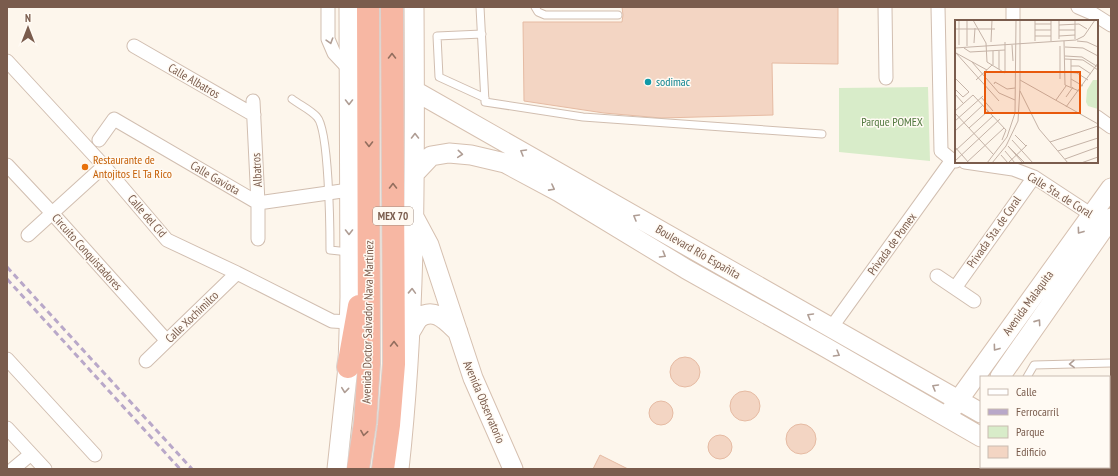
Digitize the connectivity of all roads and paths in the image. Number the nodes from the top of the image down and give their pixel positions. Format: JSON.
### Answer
{"nodes":[{"id":1,"x":328,"y":7,"type":"edge"},
{"id":2,"x":348,"y":7,"type":"edge"},
{"id":3,"x":368,"y":7,"type":"edge"},
{"id":4,"x":392,"y":7,"type":"edge"},
{"id":5,"x":414,"y":7,"type":"edge"},
{"id":6,"x":480,"y":7,"type":"edge"},
{"id":7,"x":536,"y":7,"type":"edge"},
{"id":8,"x":885,"y":7,"type":"edge"},
{"id":9,"x":938,"y":7,"type":"edge"},
{"id":10,"x":1013,"y":7,"type":"edge"},
{"id":11,"x":1078,"y":7,"type":"edge"},
{"id":12,"x":618,"y":14,"type":"dead end"},
{"id":13,"x":1013,"y":20,"type":"edge"},
{"id":14,"x":1111,"y":25,"type":"edge"},
{"id":15,"x":482,"y":34,"type":"junction"},
{"id":16,"x":134,"y":46,"type":"dead end"},
{"id":17,"x":7,"y":61,"type":"edge"},
{"id":18,"x":349,"y":69,"type":"junction"},
{"id":19,"x":886,"y":78,"type":"dead end"},
{"id":20,"x":415,"y":91,"type":"junction"},
{"id":21,"x":485,"y":98,"type":"junction"},
{"id":22,"x":292,"y":99,"type":"dead end"},
{"id":23,"x":253,"y":101,"type":"dead end"},
{"id":24,"x":254,"y":115,"type":"junction"},
{"id":25,"x":1098,"y":118,"type":"edge"},
{"id":26,"x":1111,"y":127,"type":"edge"},
{"id":27,"x":822,"y":134,"type":"dead end"},
{"id":28,"x":99,"y":140,"type":"dead end"},
{"id":29,"x":955,"y":159,"type":"edge"},
{"id":30,"x":956,"y":163,"type":"edge"},
{"id":31,"x":986,"y":163,"type":"edge"},
{"id":32,"x":7,"y":165,"type":"edge"},
{"id":33,"x":1013,"y":165,"type":"edge"},
{"id":34,"x":104,"y":166,"type":"junction"},
{"id":35,"x":415,"y":173,"type":"junction"},
{"id":36,"x":1034,"y":177,"type":"junction"},
{"id":37,"x":1111,"y":188,"type":"edge"},
{"id":38,"x":349,"y":190,"type":"junction"},
{"id":39,"x":329,"y":193,"type":"junction"},
{"id":40,"x":258,"y":203,"type":"junction"},
{"id":41,"x":52,"y":213,"type":"junction"},
{"id":42,"x":414,"y":217,"type":"junction"},
{"id":43,"x":1103,"y":219,"type":"edge"},
{"id":44,"x":28,"y":235,"type":"dead end"},
{"id":45,"x":258,"y":239,"type":"dead end"},
{"id":46,"x":359,"y":253,"type":"junction"},
{"id":47,"x":237,"y":273,"type":"junction"},
{"id":48,"x":937,"y":276,"type":"dead end"},
{"id":49,"x":955,"y":288,"type":"junction"},
{"id":50,"x":974,"y":301,"type":"dead end"},
{"id":51,"x":349,"y":322,"type":"junction"},
{"id":52,"x":831,"y":328,"type":"junction"},
{"id":53,"x":410,"y":332,"type":"junction"},
{"id":54,"x":459,"y":333,"type":"junction"},
{"id":55,"x":167,"y":341,"type":"junction"},
{"id":56,"x":7,"y":359,"type":"edge"},
{"id":57,"x":146,"y":361,"type":"dead end"},
{"id":58,"x":1111,"y":363,"type":"edge"},
{"id":59,"x":348,"y":366,"type":"junction"},
{"id":60,"x":1001,"y":376,"type":"edge"},
{"id":61,"x":1027,"y":376,"type":"edge"},
{"id":62,"x":958,"y":400,"type":"junction"},
{"id":63,"x":405,"y":406,"type":"junction"},
{"id":64,"x":979,"y":409,"type":"edge"},
{"id":65,"x":945,"y":418,"type":"junction"},
{"id":66,"x":7,"y":428,"type":"edge"},
{"id":67,"x":964,"y":428,"type":"junction"},
{"id":68,"x":980,"y":437,"type":"edge"},
{"id":69,"x":30,"y":454,"type":"junction"},
{"id":70,"x":95,"y":455,"type":"dead end"},
{"id":71,"x":14,"y":469,"type":"edge"},
{"id":72,"x":45,"y":469,"type":"edge"},
{"id":73,"x":337,"y":469,"type":"edge"},
{"id":74,"x":358,"y":469,"type":"edge"},
{"id":75,"x":384,"y":469,"type":"edge"},
{"id":76,"x":399,"y":469,"type":"edge"},
{"id":77,"x":514,"y":469,"type":"edge"}],
"edges":[{"from":1,"to":18,"type":"street","one_way":true},
{"from":2,"to":18,"type":"main road","name":"Avenida Doctor Salvador Nava Martínez"},
{"from":3,"to":46,"type":"highway","name":"Avenida Doctor Salvador Nava Martínez","number":"MEX 70","one_way":true},
{"from":75,"to":4,"type":"highway","name":"Avenida Doctor Salvador Nava Martínez","number":"MEX 70","one_way":true},
{"from":5,"to":20,"type":"main road"},
{"from":6,"to":15,"type":"lane"},
{"from":7,"to":12,"type":"lane"},
{"from":8,"to":19,"type":"street"},
{"from":9,"to":29,"type":"street"},
{"from":10,"to":13,"type":"street"},
{"from":11,"to":14,"type":"street"},
{"from":15,"to":21,"type":"lane"},
{"from":15,"to":21,"type":"lane"},
{"from":16,"to":24,"type":"street","name":"Calle Albatros"},
{"from":17,"to":34,"type":"street","name":"Calle del Cid"},
{"from":18,"to":38,"type":"main road","name":"Avenida Doctor Salvador Nava Martínez","one_way":true},
{"from":35,"to":20,"type":"main road","one_way":true},
{"from":52,"to":20,"type":"main road","name":"Boulevard Río Españita","one_way":true},
{"from":21,"to":27,"type":"lane"},
{"from":22,"to":39,"type":"lane"},
{"from":23,"to":24,"type":"street","name":"Albatros"},
{"from":24,"to":40,"type":"street","name":"Albatros"},
{"from":25,"to":26,"type":"street"},
{"from":28,"to":40,"type":"street","name":"Calle Gaviota"},
{"from":30,"to":52,"type":"street","name":"Privada de Pomex"},
{"from":31,"to":33,"type":"street","name":"Calle 5ta. de Coral"},
{"from":32,"to":41,"type":"street","name":"Circuito Conquistadores"},
{"from":33,"to":36,"type":"street","name":"Calle 5ta. de Coral"},
{"from":34,"to":41,"type":"street"},
{"from":34,"to":47,"type":"street","name":"Calle del Cid"},
{"from":35,"to":42,"type":"main road"},
{"from":35,"to":65,"type":"main road","name":"Boulevard Río Españita","one_way":true},
{"from":36,"to":43,"type":"street","name":"Calle 5ta. de Coral"},
{"from":36,"to":49,"type":"street","name":"Privada 5ta. de Coral"},
{"from":37,"to":43,"type":"main road","name":"Avenida Malaquita"},
{"from":38,"to":39,"type":"street"},
{"from":38,"to":46,"type":"main road","name":"Avenida Doctor Salvador Nava Martínez","one_way":true},
{"from":39,"to":40,"type":"street"},
{"from":39,"to":46,"type":"lane"},
{"from":40,"to":45,"type":"street","name":"Albatros"},
{"from":41,"to":44,"type":"street"},
{"from":41,"to":55,"type":"street","name":"Circuito Conquistadores"},
{"from":53,"to":42,"type":"main road","one_way":true},
{"from":42,"to":54,"type":"main road","name":"Avenida Observatorio"},
{"from":60,"to":43,"type":"main road","name":"Avenida Malaquita","one_way":true},
{"from":43,"to":62,"type":"main road","name":"Avenida Malaquita","one_way":true},
{"from":46,"to":51,"type":"main road","name":"Avenida Doctor Salvador Nava Martínez"},
{"from":46,"to":59,"type":"highway"},
{"from":46,"to":74,"type":"highway","name":"Avenida Doctor Salvador Nava Martínez","number":"MEX 70","one_way":true},
{"from":47,"to":51,"type":"street","name":"Calle del Cid"},
{"from":47,"to":55,"type":"street","name":"Calle Xochimilco"},
{"from":48,"to":49,"type":"street"},
{"from":49,"to":50,"type":"street"},
{"from":51,"to":59,"type":"main road","name":"Avenida Doctor Salvador Nava Martínez"},
{"from":62,"to":52,"type":"main road","name":"Boulevard Río Españita","one_way":true},
{"from":53,"to":54,"type":"main road"},
{"from":53,"to":63,"type":"main road"},
{"from":54,"to":77,"type":"main road","name":"Avenida Observatorio"},
{"from":55,"to":57,"type":"street","name":"Calle Xochimilco"},
{"from":56,"to":70,"type":"street"},
{"from":58,"to":61,"type":"lane","one_way":true},
{"from":59,"to":73,"type":"main road","name":"Avenida Doctor Salvador Nava Martínez","one_way":true},
{"from":62,"to":64,"type":"main road","name":"Boulevard Río Españita"},
{"from":62,"to":65,"type":"main road","name":"Avenida Malaquita"},
{"from":63,"to":75,"type":"highway"},
{"from":63,"to":76,"type":"main road"},
{"from":64,"to":67,"type":"main road"},
{"from":65,"to":67,"type":"main road","name":"Boulevard Río Españita"},
{"from":66,"to":69,"type":"street"},
{"from":67,"to":68,"type":"main road","name":"Boulevard Río Españita"},
{"from":69,"to":71,"type":"street"},
{"from":69,"to":72,"type":"street"}]}
